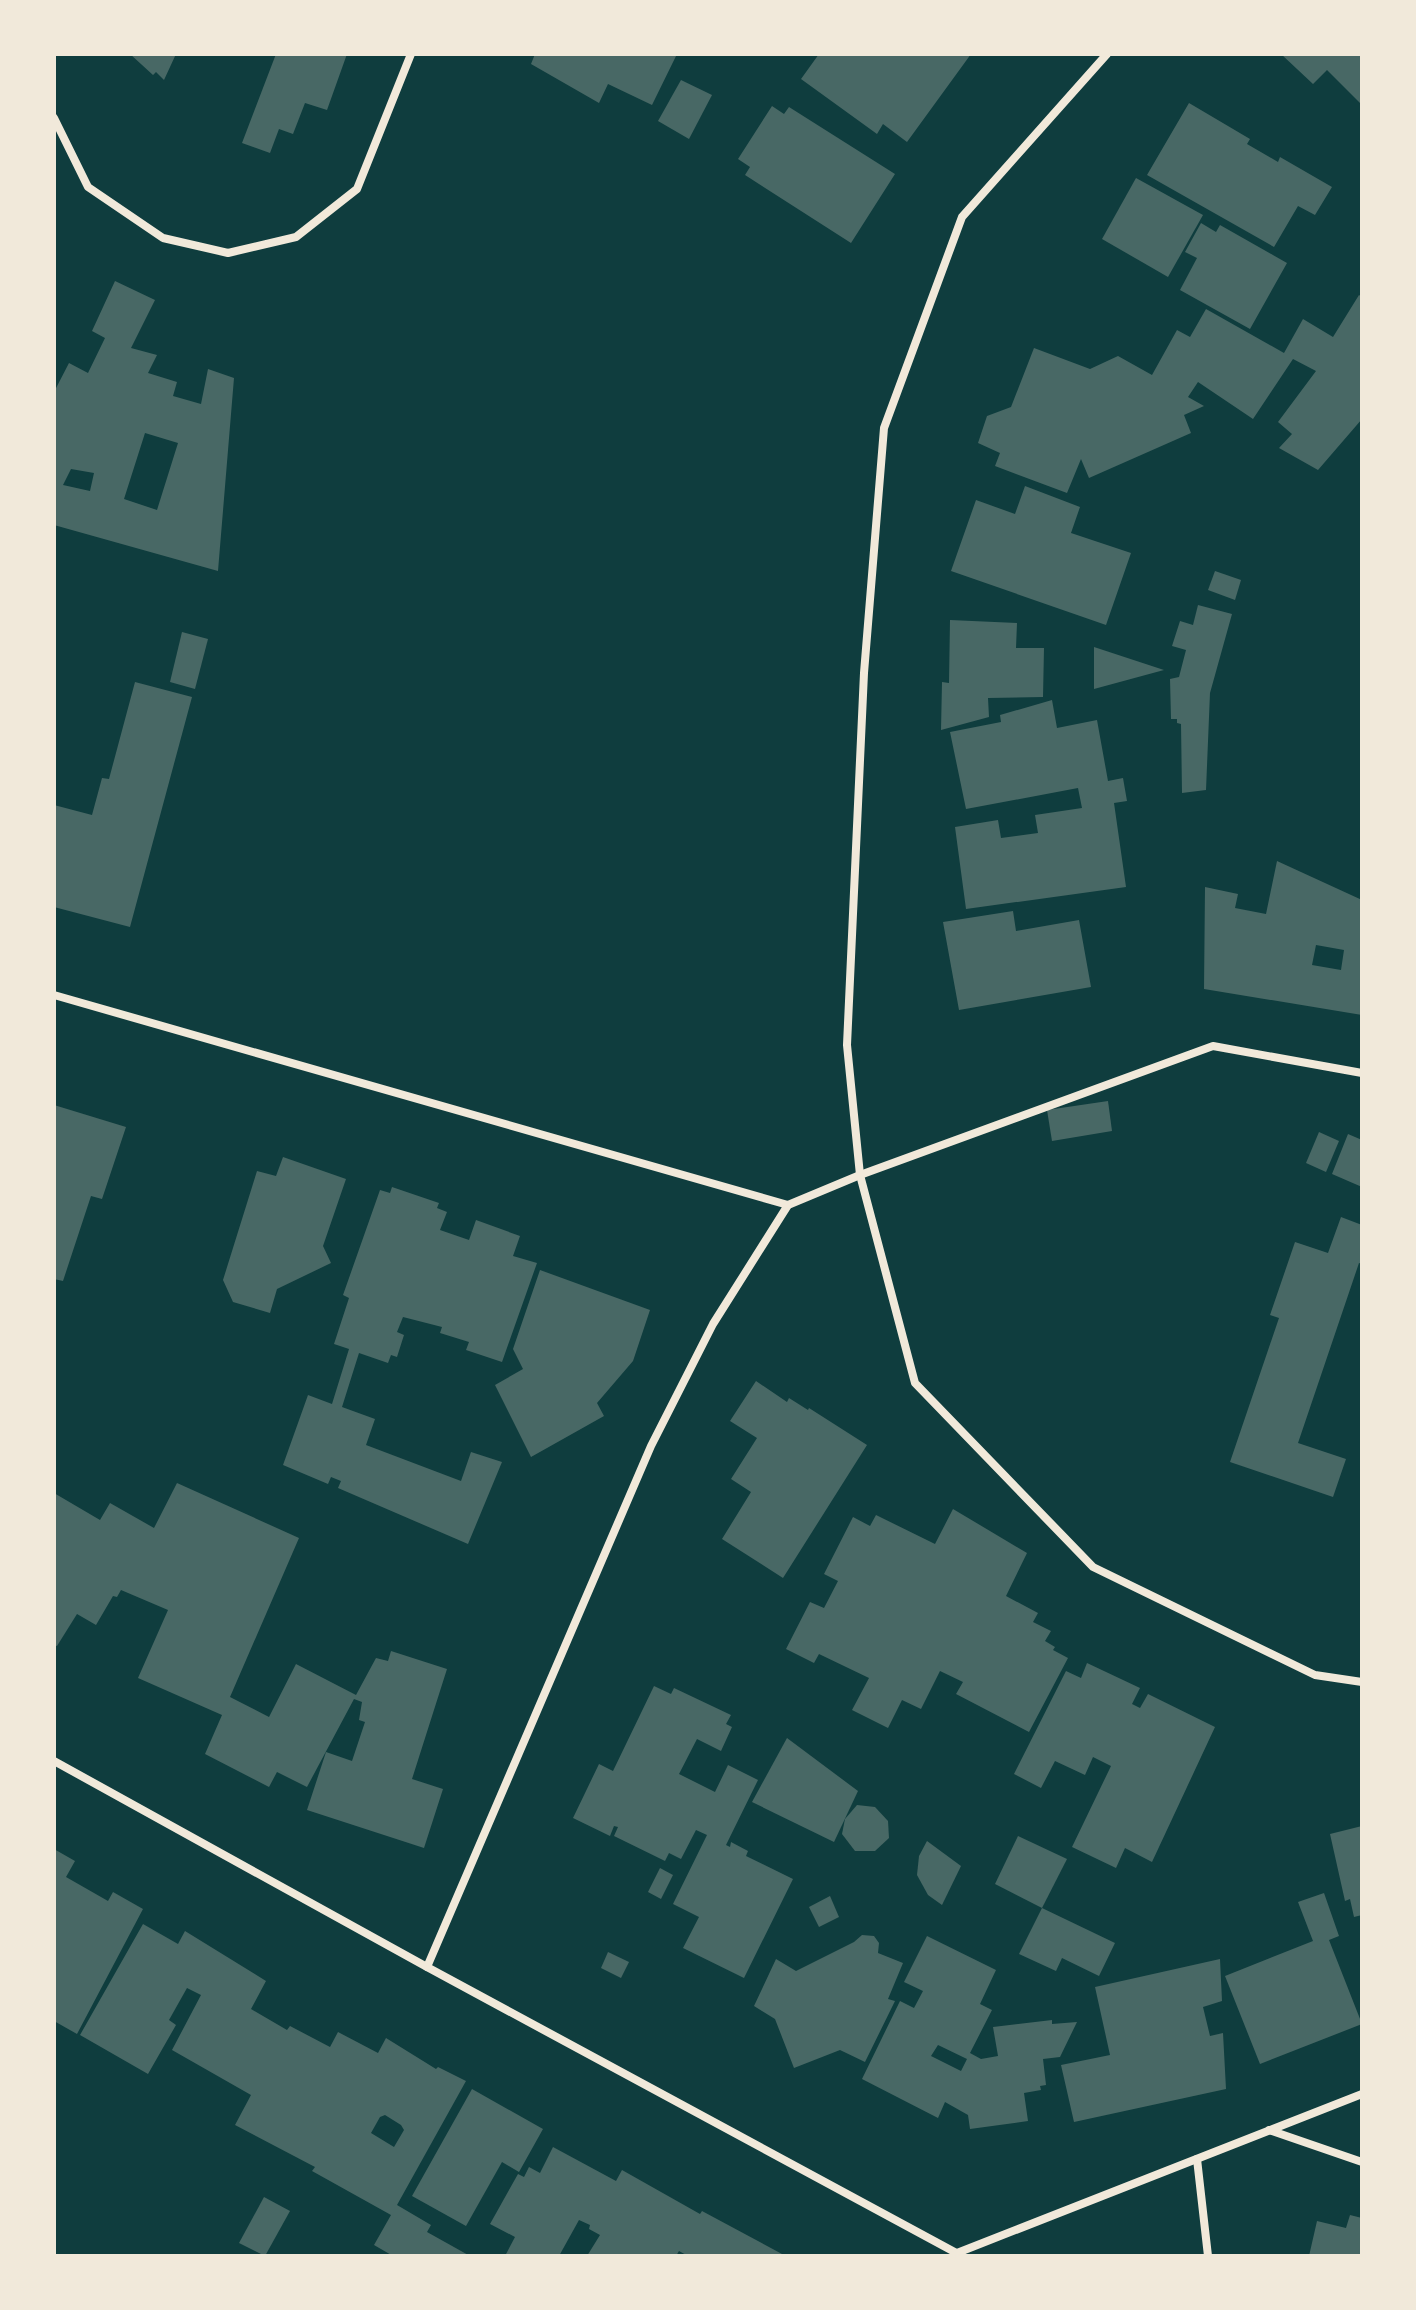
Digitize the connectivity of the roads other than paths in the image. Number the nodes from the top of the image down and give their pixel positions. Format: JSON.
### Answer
{"nodes":[{"id":1,"x":411,"y":54,"type":"edge"},
{"id":2,"x":1107,"y":54,"type":"edge"},
{"id":3,"x":54,"y":118,"type":"edge"},
{"id":4,"x":54,"y":995,"type":"edge"},
{"id":5,"x":1362,"y":1073,"type":"edge"},
{"id":6,"x":860,"y":1175,"type":"junction"},
{"id":7,"x":788,"y":1205,"type":"junction"},
{"id":8,"x":1362,"y":1682,"type":"edge"},
{"id":9,"x":54,"y":1761,"type":"edge"},
{"id":10,"x":427,"y":1967,"type":"junction"},
{"id":11,"x":1362,"y":2094,"type":"edge"},
{"id":12,"x":1269,"y":2130,"type":"junction"},
{"id":13,"x":1197,"y":2159,"type":"junction"},
{"id":14,"x":1362,"y":2162,"type":"edge"},
{"id":15,"x":960,"y":2255,"type":"edge"},
{"id":16,"x":1208,"y":2256,"type":"edge"}],
"edges":[{"from":1,"to":3,"type":"street"},
{"from":2,"to":6,"type":"street"},
{"from":4,"to":7,"type":"street"},
{"from":5,"to":6,"type":"street"},
{"from":6,"to":7,"type":"street"},
{"from":6,"to":8,"type":"street"},
{"from":7,"to":10,"type":"street"},
{"from":9,"to":10,"type":"street"},
{"from":10,"to":15,"type":"street"},
{"from":11,"to":12,"type":"street"},
{"from":12,"to":13,"type":"street"},
{"from":12,"to":14,"type":"street"},
{"from":13,"to":15,"type":"street"},
{"from":13,"to":16,"type":"street"}]}
